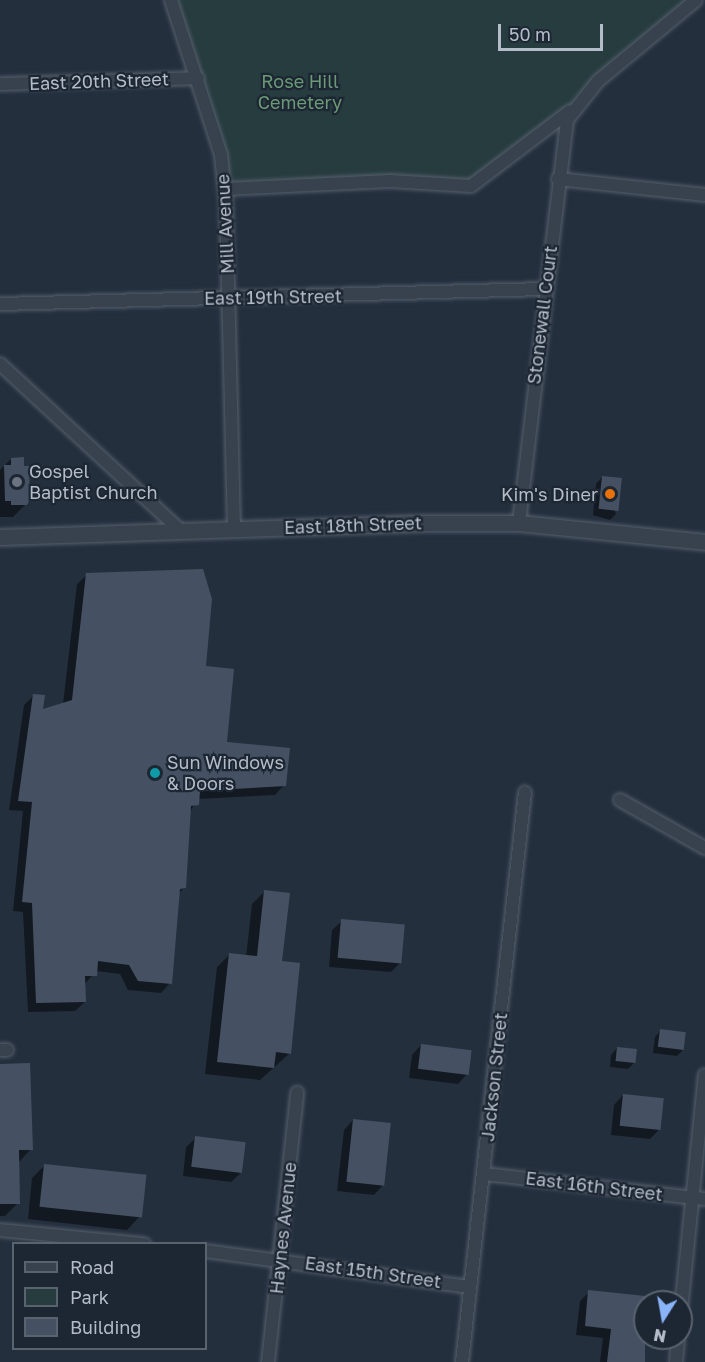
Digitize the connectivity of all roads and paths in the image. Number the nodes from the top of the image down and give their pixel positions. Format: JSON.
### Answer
{"nodes":[{"id":1,"x":171,"y":0,"type":"edge"},
{"id":2,"x":696,"y":0,"type":"edge"},
{"id":3,"x":198,"y":78,"type":"junction"},
{"id":4,"x":0,"y":84,"type":"edge"},
{"id":5,"x":573,"y":108,"type":"junction"},
{"id":6,"x":558,"y":179,"type":"junction"},
{"id":7,"x":225,"y":189,"type":"junction"},
{"id":8,"x":705,"y":195,"type":"edge"},
{"id":9,"x":545,"y":289,"type":"junction"},
{"id":10,"x":228,"y":297,"type":"junction"},
{"id":11,"x":0,"y":304,"type":"edge"},
{"id":12,"x":0,"y":364,"type":"edge"},
{"id":13,"x":519,"y":523,"type":"junction"},
{"id":14,"x":234,"y":528,"type":"junction"},
{"id":15,"x":181,"y":531,"type":"junction"},
{"id":16,"x":0,"y":537,"type":"edge"},
{"id":17,"x":705,"y":542,"type":"edge"},
{"id":18,"x":525,"y":792,"type":"dead end"},
{"id":19,"x":620,"y":800,"type":"dead end"},
{"id":20,"x":705,"y":848,"type":"edge"},
{"id":21,"x":705,"y":1076,"type":"edge"},
{"id":22,"x":297,"y":1093,"type":"dead end"},
{"id":23,"x":484,"y":1174,"type":"junction"},
{"id":24,"x":699,"y":1198,"type":"edge"},
{"id":25,"x":0,"y":1230,"type":"edge"},
{"id":26,"x":123,"y":1242,"type":"edge"},
{"id":27,"x":207,"y":1251,"type":"edge"},
{"id":28,"x":280,"y":1259,"type":"junction"},
{"id":29,"x":469,"y":1287,"type":"junction"},
{"id":30,"x":684,"y":1290,"type":"edge"},
{"id":31,"x":268,"y":1362,"type":"edge"},
{"id":32,"x":462,"y":1362,"type":"edge"}],
"edges":[{"from":1,"to":3,"type":"street","name":"Mill Avenue"},
{"from":2,"to":5,"type":"street"},
{"from":3,"to":4,"type":"street","name":"East 20th Street"},
{"from":3,"to":7,"type":"street","name":"Mill Avenue"},
{"from":5,"to":6,"type":"street","name":"Stonewall Court"},
{"from":5,"to":7,"type":"street"},
{"from":6,"to":8,"type":"street"},
{"from":6,"to":9,"type":"street","name":"Stonewall Court"},
{"from":7,"to":10,"type":"street","name":"Mill Avenue"},
{"from":9,"to":10,"type":"street","name":"East 19th Street"},
{"from":9,"to":13,"type":"street","name":"Stonewall Court"},
{"from":10,"to":11,"type":"street","name":"East 19th Street"},
{"from":10,"to":14,"type":"street","name":"Mill Avenue"},
{"from":12,"to":15,"type":"street"},
{"from":13,"to":14,"type":"street","name":"East 18th Street"},
{"from":13,"to":17,"type":"street","name":"East 18th Street"},
{"from":14,"to":15,"type":"street","name":"East 18th Street"},
{"from":15,"to":16,"type":"street","name":"East 18th Street"},
{"from":18,"to":23,"type":"street","name":"Jackson Street"},
{"from":19,"to":20,"type":"street"},
{"from":21,"to":24,"type":"street"},
{"from":22,"to":28,"type":"street","name":"Haynes Avenue"},
{"from":23,"to":24,"type":"street","name":"East 16th Street"},
{"from":23,"to":29,"type":"street","name":"Jackson Street"},
{"from":24,"to":30,"type":"street"},
{"from":25,"to":26,"type":"street"},
{"from":27,"to":28,"type":"street","name":"East 15th Street"},
{"from":28,"to":29,"type":"street","name":"East 15th Street"},
{"from":28,"to":31,"type":"street","name":"Haynes Avenue"},
{"from":29,"to":32,"type":"street","name":"Jackson Street"}]}
